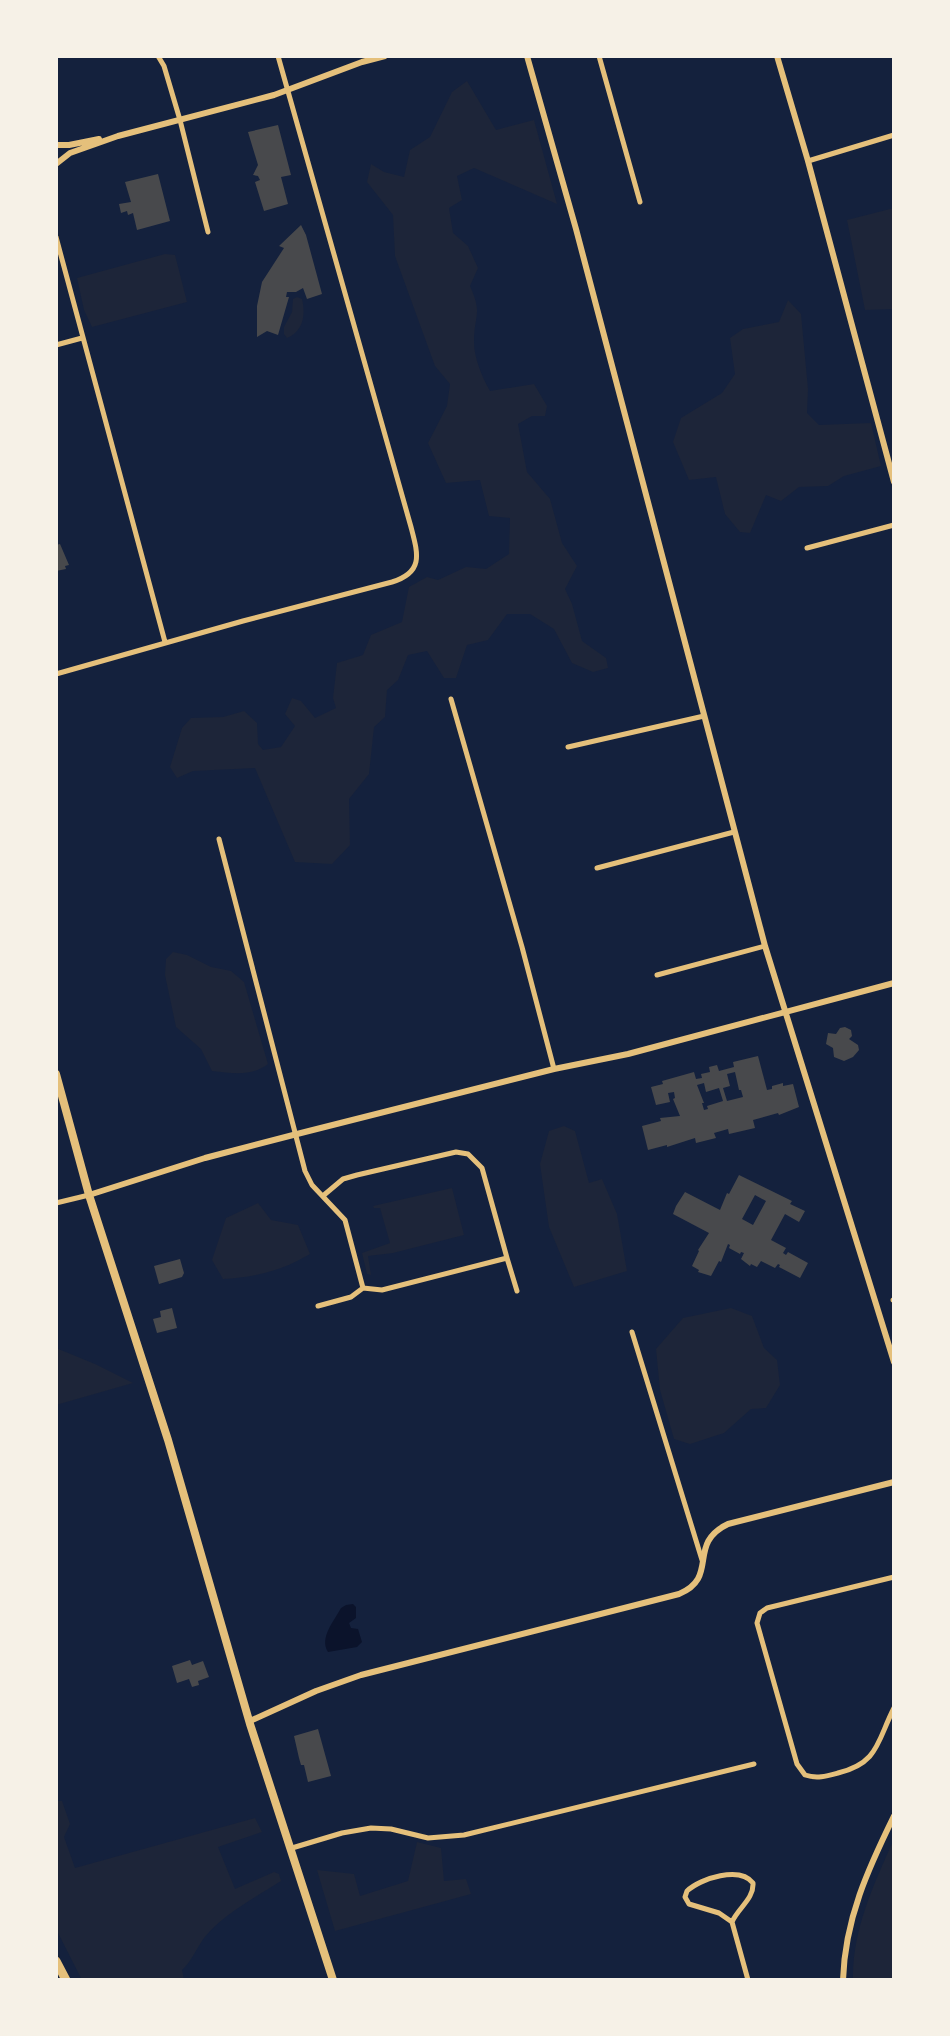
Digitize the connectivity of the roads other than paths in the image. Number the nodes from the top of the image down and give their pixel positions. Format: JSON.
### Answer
{"nodes":[{"id":1,"x":158,"y":56,"type":"edge"},
{"id":2,"x":165,"y":56,"type":"edge"},
{"id":3,"x":278,"y":56,"type":"edge"},
{"id":4,"x":385,"y":56,"type":"edge"},
{"id":5,"x":527,"y":56,"type":"edge"},
{"id":6,"x":599,"y":56,"type":"edge"},
{"id":7,"x":777,"y":56,"type":"edge"},
{"id":8,"x":164,"y":66,"type":"junction"},
{"id":9,"x":287,"y":90,"type":"junction"},
{"id":10,"x":180,"y":120,"type":"junction"},
{"id":11,"x":894,"y":135,"type":"edge"},
{"id":12,"x":118,"y":136,"type":"junction"},
{"id":13,"x":56,"y":147,"type":"edge"},
{"id":14,"x":808,"y":161,"type":"junction"},
{"id":15,"x":56,"y":163,"type":"edge"},
{"id":16,"x":640,"y":202,"type":"dead end"},
{"id":17,"x":208,"y":232,"type":"dead end"},
{"id":18,"x":56,"y":237,"type":"edge"},
{"id":19,"x":82,"y":338,"type":"junction"},
{"id":20,"x":56,"y":345,"type":"edge"},
{"id":21,"x":894,"y":481,"type":"edge"},
{"id":22,"x":894,"y":525,"type":"edge"},
{"id":23,"x":807,"y":548,"type":"dead end"},
{"id":24,"x":165,"y":642,"type":"junction"},
{"id":25,"x":56,"y":674,"type":"edge"},
{"id":26,"x":451,"y":699,"type":"dead end"},
{"id":27,"x":704,"y":716,"type":"junction"},
{"id":28,"x":568,"y":747,"type":"dead end"},
{"id":29,"x":734,"y":832,"type":"junction"},
{"id":30,"x":219,"y":839,"type":"dead end"},
{"id":31,"x":597,"y":868,"type":"dead end"},
{"id":32,"x":765,"y":946,"type":"junction"},
{"id":33,"x":657,"y":975,"type":"dead end"},
{"id":34,"x":894,"y":984,"type":"edge"},
{"id":35,"x":786,"y":1013,"type":"junction"},
{"id":36,"x":554,"y":1069,"type":"junction"},
{"id":37,"x":56,"y":1074,"type":"edge"},
{"id":38,"x":297,"y":1134,"type":"junction"},
{"id":39,"x":89,"y":1195,"type":"junction"},
{"id":40,"x":324,"y":1195,"type":"junction"},
{"id":41,"x":56,"y":1203,"type":"edge"},
{"id":42,"x":508,"y":1258,"type":"junction"},
{"id":43,"x":363,"y":1288,"type":"junction"},
{"id":44,"x":517,"y":1291,"type":"dead end"},
{"id":45,"x":318,"y":1306,"type":"dead end"},
{"id":46,"x":632,"y":1332,"type":"dead end"},
{"id":47,"x":892,"y":1351,"type":"edge"},
{"id":48,"x":894,"y":1362,"type":"edge"},
{"id":49,"x":894,"y":1482,"type":"edge"},
{"id":50,"x":702,"y":1560,"type":"junction"},
{"id":51,"x":894,"y":1577,"type":"edge"},
{"id":52,"x":894,"y":1708,"type":"edge"},
{"id":53,"x":250,"y":1721,"type":"junction"},
{"id":54,"x":754,"y":1764,"type":"dead end"},
{"id":55,"x":894,"y":1816,"type":"edge"},
{"id":56,"x":292,"y":1848,"type":"junction"},
{"id":57,"x":732,"y":1922,"type":"junction"},
{"id":58,"x":56,"y":1961,"type":"edge"},
{"id":59,"x":66,"y":1980,"type":"edge"},
{"id":60,"x":333,"y":1980,"type":"edge"},
{"id":61,"x":748,"y":1980,"type":"edge"},
{"id":62,"x":843,"y":1980,"type":"edge"}],
"edges":[{"from":1,"to":8,"type":"street"},
{"from":2,"to":8,"type":"street"},
{"from":3,"to":9,"type":"street"},
{"from":4,"to":9,"type":"street"},
{"from":5,"to":27,"type":"street"},
{"from":6,"to":16,"type":"street"},
{"from":7,"to":14,"type":"street"},
{"from":8,"to":10,"type":"street"},
{"from":9,"to":10,"type":"street"},
{"from":9,"to":24,"type":"street"},
{"from":10,"to":12,"type":"street"},
{"from":10,"to":17,"type":"street"},
{"from":11,"to":14,"type":"street"},
{"from":12,"to":13,"type":"street"},
{"from":12,"to":15,"type":"street"},
{"from":13,"to":15,"type":"street"},
{"from":14,"to":21,"type":"street"},
{"from":18,"to":19,"type":"street"},
{"from":19,"to":20,"type":"street"},
{"from":19,"to":24,"type":"street"},
{"from":22,"to":23,"type":"street"},
{"from":24,"to":25,"type":"street"},
{"from":26,"to":36,"type":"street"},
{"from":27,"to":28,"type":"street"},
{"from":27,"to":29,"type":"street"},
{"from":29,"to":31,"type":"street"},
{"from":29,"to":32,"type":"street"},
{"from":30,"to":38,"type":"street"},
{"from":32,"to":33,"type":"street"},
{"from":32,"to":35,"type":"street"},
{"from":34,"to":35,"type":"street"},
{"from":35,"to":36,"type":"street"},
{"from":35,"to":47,"type":"street"},
{"from":36,"to":38,"type":"street"},
{"from":37,"to":39,"type":"main road"},
{"from":38,"to":39,"type":"street"},
{"from":38,"to":40,"type":"street"},
{"from":39,"to":41,"type":"street"},
{"from":39,"to":53,"type":"main road"},
{"from":40,"to":42,"type":"street"},
{"from":40,"to":43,"type":"street"},
{"from":42,"to":43,"type":"street"},
{"from":42,"to":44,"type":"street"},
{"from":43,"to":45,"type":"street"},
{"from":46,"to":50,"type":"street"},
{"from":47,"to":48,"type":"street"},
{"from":49,"to":50,"type":"street"},
{"from":50,"to":53,"type":"street"},
{"from":51,"to":52,"type":"street"},
{"from":53,"to":56,"type":"main road"},
{"from":54,"to":56,"type":"street"},
{"from":55,"to":62,"type":"street"},
{"from":56,"to":60,"type":"main road"},
{"from":57,"to":57,"type":"street"},
{"from":57,"to":61,"type":"street"},
{"from":58,"to":59,"type":"highway"}]}
